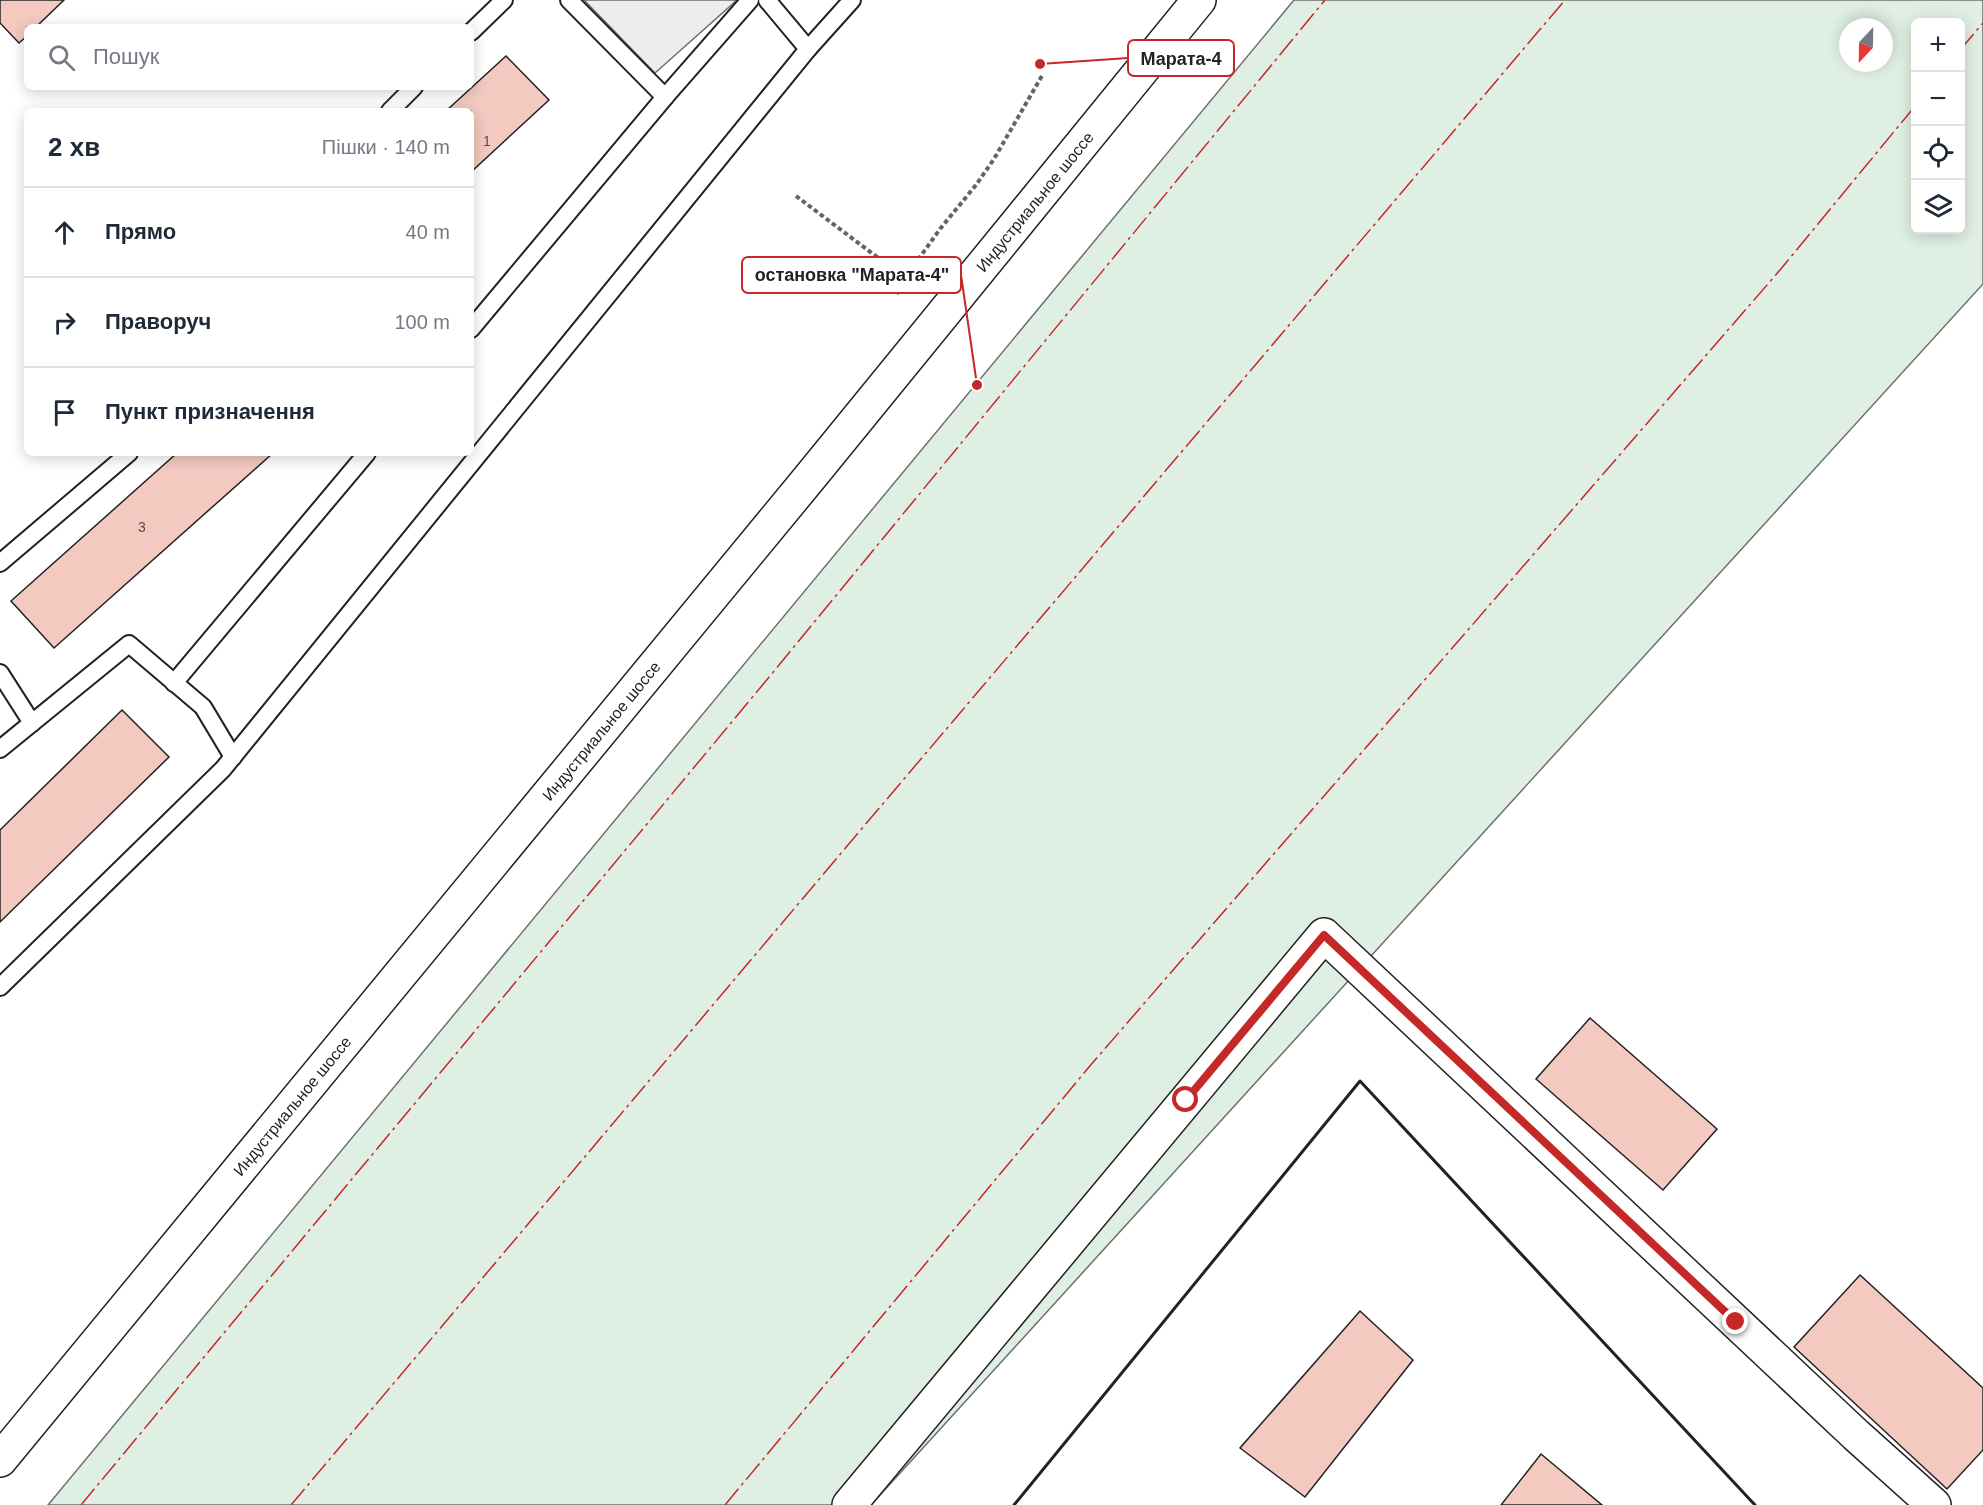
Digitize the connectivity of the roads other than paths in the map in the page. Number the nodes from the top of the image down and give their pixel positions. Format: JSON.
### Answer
{"nodes":[{"id":1,"x":504,"y":0,"type":"edge"},
{"id":2,"x":569,"y":0,"type":"edge"},
{"id":3,"x":750,"y":0,"type":"edge"},
{"id":4,"x":768,"y":0,"type":"edge"},
{"id":5,"x":852,"y":0,"type":"edge"},
{"id":6,"x":1199,"y":0,"type":"edge"},
{"id":7,"x":474,"y":29,"type":"edge"},
{"id":8,"x":808,"y":49,"type":"junction"},
{"id":9,"x":411,"y":90,"type":"edge"},
{"id":10,"x":665,"y":97,"type":"junction"},
{"id":11,"x":393,"y":108,"type":"edge"},
{"id":12,"x":474,"y":325,"type":"edge"},
{"id":13,"x":125,"y":456,"type":"edge"},
{"id":14,"x":364,"y":456,"type":"edge"},
{"id":15,"x":0,"y":563,"type":"edge"},
{"id":16,"x":0,"y":673,"type":"edge"},
{"id":17,"x":174,"y":683,"type":"junction"},
{"id":18,"x":32,"y":723,"type":"junction"},
{"id":19,"x":0,"y":749,"type":"edge"},
{"id":20,"x":233,"y":757,"type":"junction"},
{"id":21,"x":0,"y":987,"type":"edge"},
{"id":22,"x":4,"y":1448,"type":"edge"},
{"id":23,"x":849,"y":1505,"type":"edge"},
{"id":24,"x":1934,"y":1505,"type":"edge"}],
"edges":[{"from":1,"to":7,"type":"lane"},
{"from":2,"to":10,"type":"lane"},
{"from":3,"to":10,"type":"lane"},
{"from":4,"to":8,"type":"lane"},
{"from":5,"to":8,"type":"lane"},
{"from":6,"to":22,"type":"main road","name":"Индустриальное шоссе"},
{"from":8,"to":20,"type":"lane"},
{"from":9,"to":11,"type":"lane"},
{"from":10,"to":12,"type":"lane"},
{"from":13,"to":15,"type":"lane"},
{"from":14,"to":17,"type":"lane"},
{"from":16,"to":18,"type":"lane"},
{"from":17,"to":18,"type":"lane"},
{"from":17,"to":20,"type":"lane"},
{"from":18,"to":19,"type":"lane"},
{"from":20,"to":21,"type":"lane"},
{"from":23,"to":24,"type":"main road"}]}
